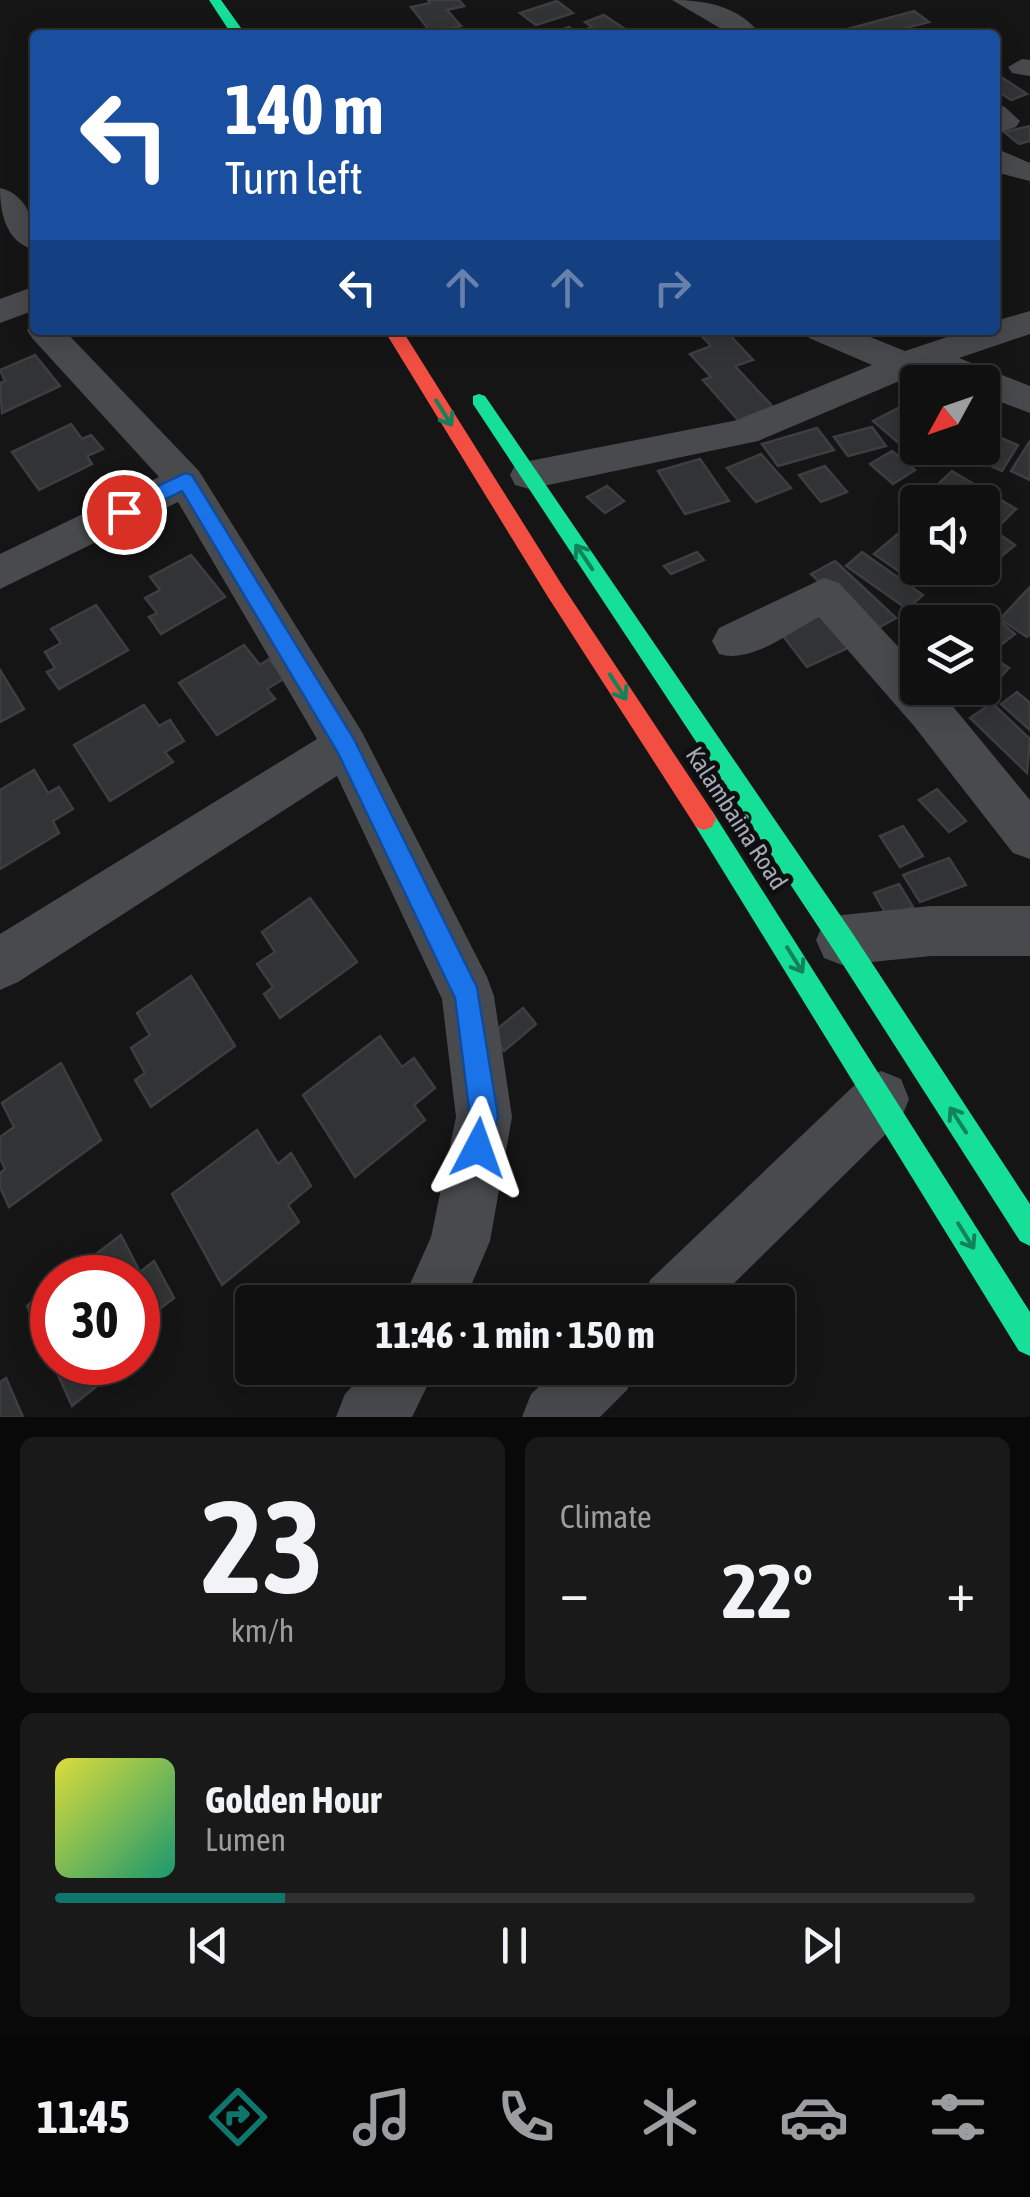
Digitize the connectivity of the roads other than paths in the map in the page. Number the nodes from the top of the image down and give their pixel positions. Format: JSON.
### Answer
{"nodes":[{"id":1,"x":685,"y":0,"type":"edge"},
{"id":2,"x":204,"y":12,"type":"edge"},
{"id":3,"x":231,"y":30,"type":"edge"},
{"id":4,"x":742,"y":30,"type":"edge"},
{"id":5,"x":1000,"y":163,"type":"edge"},
{"id":6,"x":1030,"y":172,"type":"edge"},
{"id":7,"x":0,"y":197,"type":"edge"},
{"id":8,"x":30,"y":234,"type":"edge"},
{"id":9,"x":1030,"y":322,"type":"edge"},
{"id":10,"x":1000,"y":332,"type":"edge"},
{"id":11,"x":48,"y":335,"type":"edge"},
{"id":12,"x":396,"y":335,"type":"edge"},
{"id":13,"x":836,"y":335,"type":"edge"},
{"id":14,"x":991,"y":335,"type":"edge"},
{"id":15,"x":914,"y":361,"type":"junction"},
{"id":16,"x":470,"y":386,"type":"dead end"},
{"id":17,"x":1030,"y":400,"type":"edge"},
{"id":18,"x":529,"y":475,"type":"junction"},
{"id":19,"x":185,"y":480,"type":"junction"},
{"id":20,"x":0,"y":573,"type":"edge"},
{"id":21,"x":734,"y":640,"type":"dead end"},
{"id":22,"x":346,"y":746,"type":"junction"},
{"id":23,"x":1030,"y":837,"type":"edge"},
{"id":24,"x":1030,"y":930,"type":"edge"},
{"id":25,"x":842,"y":940,"type":"junction"},
{"id":26,"x":0,"y":964,"type":"edge"},
{"id":27,"x":882,"y":1098,"type":"junction"},
{"id":28,"x":1030,"y":1231,"type":"edge"},
{"id":29,"x":441,"y":1285,"type":"edge"},
{"id":30,"x":690,"y":1285,"type":"edge"},
{"id":31,"x":1030,"y":1340,"type":"edge"},
{"id":32,"x":396,"y":1385,"type":"edge"},
{"id":33,"x":587,"y":1385,"type":"edge"},
{"id":34,"x":368,"y":1417,"type":"edge"},
{"id":35,"x":554,"y":1417,"type":"edge"}],
"edges":[{"from":1,"to":4,"type":"street"},
{"from":2,"to":3,"type":"main road"},
{"from":5,"to":6,"type":"street"},
{"from":7,"to":8,"type":"street"},
{"from":9,"to":10,"type":"street"},
{"from":11,"to":19,"type":"street"},
{"from":12,"to":27,"type":"main road","name":"Kalambaina Road","one_way":true},
{"from":13,"to":15,"type":"street"},
{"from":14,"to":15,"type":"street"},
{"from":15,"to":17,"type":"street"},
{"from":15,"to":18,"type":"street"},
{"from":16,"to":18,"type":"main road","name":"Kalambaina Road"},
{"from":25,"to":18,"type":"main road","name":"Kalambaina Road","one_way":true},
{"from":19,"to":20,"type":"street"},
{"from":19,"to":22,"type":"street"},
{"from":21,"to":23,"type":"street"},
{"from":22,"to":26,"type":"street"},
{"from":22,"to":29,"type":"street"},
{"from":24,"to":25,"type":"street"},
{"from":28,"to":25,"type":"main road","name":"Kalambaina Road","one_way":true},
{"from":27,"to":30,"type":"street"},
{"from":27,"to":31,"type":"main road","name":"Kalambaina Road","one_way":true},
{"from":32,"to":34,"type":"street"},
{"from":33,"to":35,"type":"street"}]}
